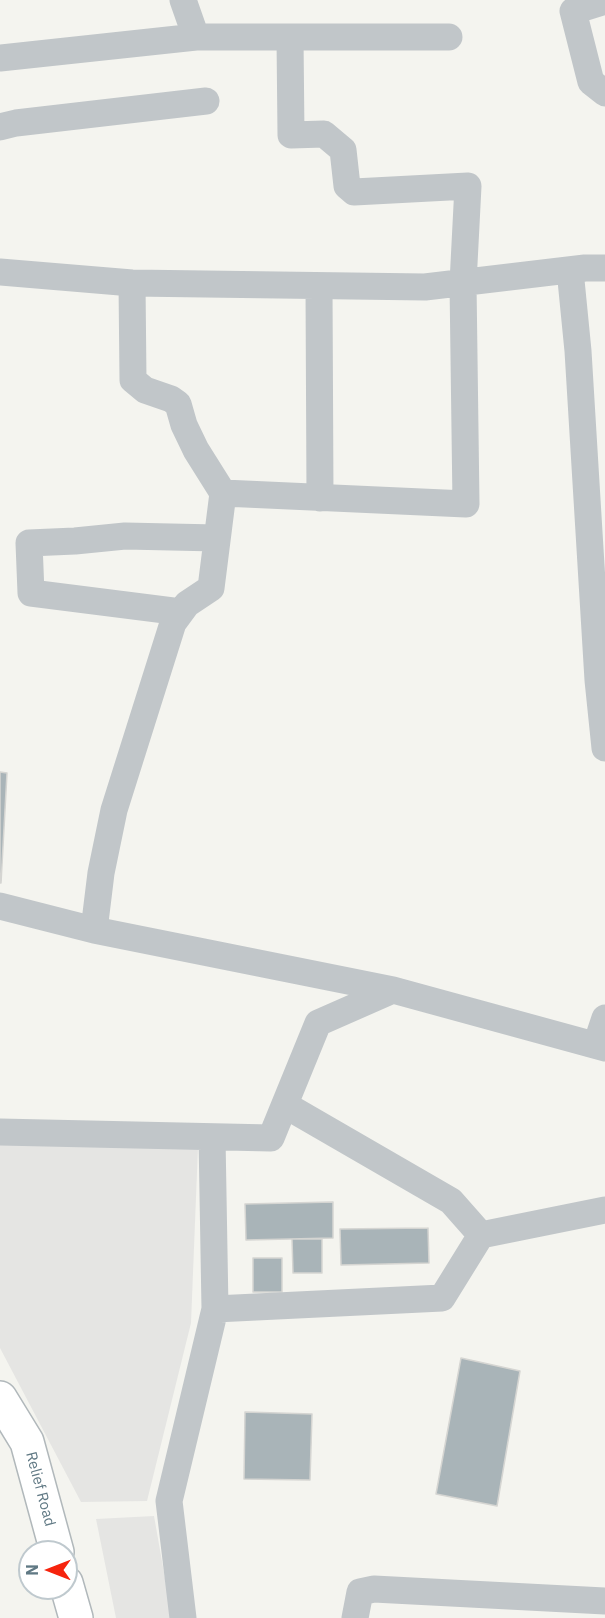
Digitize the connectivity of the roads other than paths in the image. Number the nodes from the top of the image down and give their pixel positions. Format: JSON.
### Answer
{"nodes":[{"id":1,"x":183,"y":0,"type":"edge"},
{"id":2,"x":605,"y":1,"type":"edge"},
{"id":3,"x":196,"y":37,"type":"junction"},
{"id":4,"x":449,"y":37,"type":"dead end"},
{"id":5,"x":290,"y":38,"type":"junction"},
{"id":6,"x":0,"y":58,"type":"edge"},
{"id":7,"x":605,"y":93,"type":"edge"},
{"id":8,"x":206,"y":101,"type":"dead end"},
{"id":9,"x":0,"y":126,"type":"edge"},
{"id":10,"x":605,"y":268,"type":"edge"},
{"id":11,"x":570,"y":270,"type":"junction"},
{"id":12,"x":0,"y":272,"type":"edge"},
{"id":13,"x":132,"y":283,"type":"junction"},
{"id":14,"x":463,"y":283,"type":"junction"},
{"id":15,"x":319,"y":286,"type":"junction"},
{"id":16,"x":223,"y":493,"type":"junction"},
{"id":17,"x":320,"y":498,"type":"junction"},
{"id":18,"x":218,"y":538,"type":"junction"},
{"id":19,"x":181,"y":612,"type":"junction"},
{"id":20,"x":605,"y":748,"type":"edge"},
{"id":21,"x":0,"y":906,"type":"edge"},
{"id":22,"x":94,"y":930,"type":"junction"},
{"id":23,"x":393,"y":990,"type":"junction"},
{"id":24,"x":605,"y":1018,"type":"edge"},
{"id":25,"x":600,"y":1047,"type":"edge"},
{"id":26,"x":285,"y":1105,"type":"junction"},
{"id":27,"x":0,"y":1132,"type":"edge"},
{"id":28,"x":212,"y":1137,"type":"junction"},
{"id":29,"x":605,"y":1210,"type":"edge"},
{"id":30,"x":481,"y":1235,"type":"junction"},
{"id":31,"x":215,"y":1309,"type":"junction"},
{"id":32,"x":0,"y":1398,"type":"edge"},
{"id":33,"x":54,"y":1540,"type":"edge"},
{"id":34,"x":71,"y":1600,"type":"edge"},
{"id":35,"x":605,"y":1601,"type":"edge"},
{"id":36,"x":76,"y":1618,"type":"edge"},
{"id":37,"x":183,"y":1618,"type":"edge"},
{"id":38,"x":355,"y":1618,"type":"edge"}],
"edges":[{"from":1,"to":3,"type":"street"},
{"from":2,"to":7,"type":"street"},
{"from":3,"to":5,"type":"street"},
{"from":3,"to":6,"type":"street"},
{"from":4,"to":5,"type":"street"},
{"from":5,"to":14,"type":"street"},
{"from":8,"to":9,"type":"street"},
{"from":10,"to":11,"type":"street"},
{"from":11,"to":14,"type":"street"},
{"from":11,"to":20,"type":"street"},
{"from":12,"to":13,"type":"street"},
{"from":13,"to":15,"type":"street"},
{"from":13,"to":16,"type":"street"},
{"from":14,"to":15,"type":"street"},
{"from":14,"to":17,"type":"street"},
{"from":15,"to":17,"type":"street"},
{"from":16,"to":17,"type":"street"},
{"from":16,"to":18,"type":"street"},
{"from":18,"to":19,"type":"street"},
{"from":18,"to":19,"type":"street"},
{"from":19,"to":22,"type":"street"},
{"from":21,"to":22,"type":"street"},
{"from":22,"to":23,"type":"street"},
{"from":23,"to":25,"type":"street"},
{"from":23,"to":26,"type":"street"},
{"from":24,"to":25,"type":"street"},
{"from":26,"to":28,"type":"street"},
{"from":26,"to":30,"type":"street"},
{"from":27,"to":28,"type":"street"},
{"from":28,"to":31,"type":"street"},
{"from":29,"to":30,"type":"street"},
{"from":30,"to":31,"type":"street"},
{"from":31,"to":37,"type":"street"},
{"from":32,"to":33,"type":"main road","name":"Relief Road"},
{"from":34,"to":36,"type":"main road"},
{"from":35,"to":38,"type":"street"}]}
